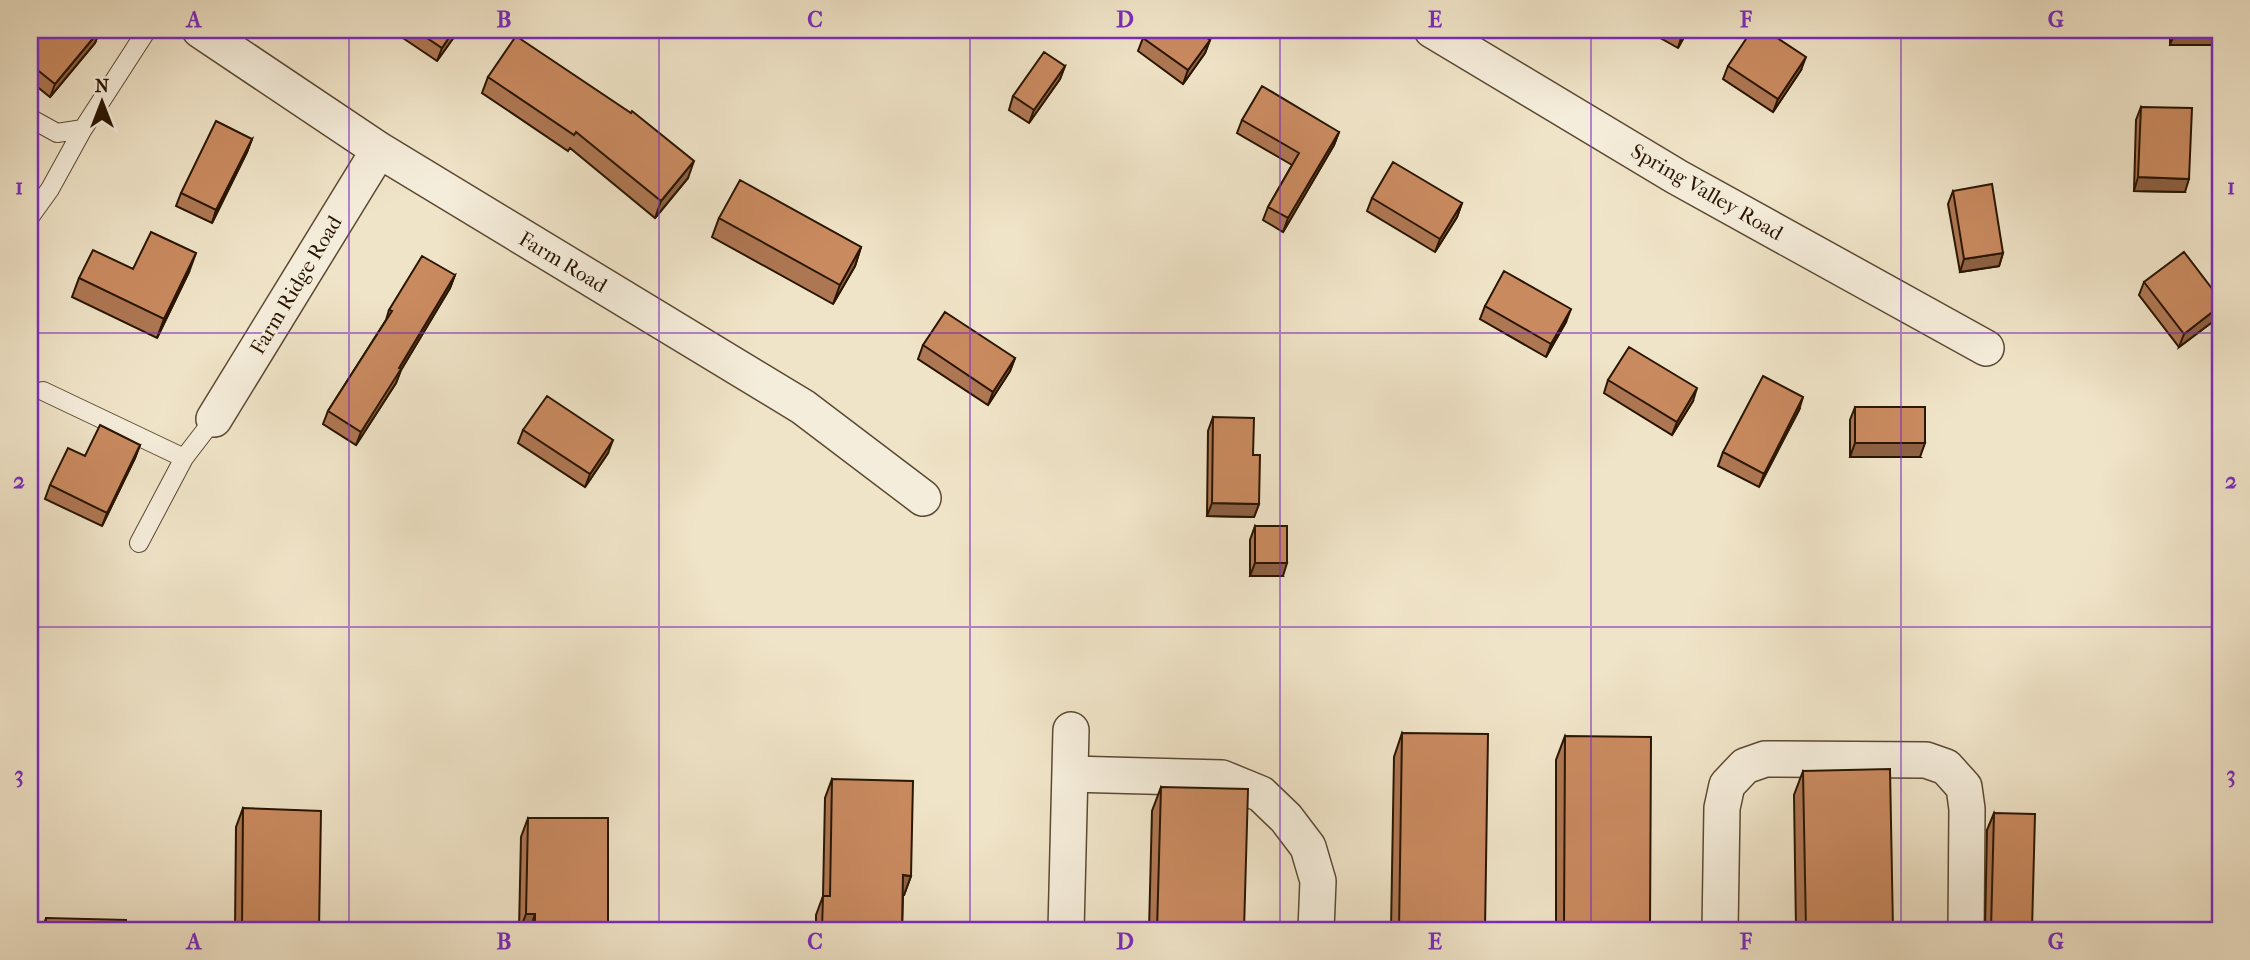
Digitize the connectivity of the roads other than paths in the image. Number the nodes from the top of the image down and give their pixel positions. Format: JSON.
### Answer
{"nodes":[{"id":1,"x":147,"y":30,"type":"edge"},
{"id":2,"x":200,"y":30,"type":"edge"},
{"id":3,"x":1432,"y":30,"type":"edge"},
{"id":4,"x":30,"y":118,"type":"edge"},
{"id":5,"x":83,"y":129,"type":"junction"},
{"id":6,"x":379,"y":150,"type":"junction"},
{"id":7,"x":30,"y":216,"type":"edge"},
{"id":8,"x":1986,"y":348,"type":"dead end"},
{"id":9,"x":43,"y":391,"type":"dead end"},
{"id":10,"x":214,"y":419,"type":"joint"},
{"id":11,"x":184,"y":458,"type":"junction"},
{"id":12,"x":923,"y":498,"type":"dead end"},
{"id":13,"x":139,"y":543,"type":"dead end"},
{"id":14,"x":1071,"y":730,"type":"dead end"},
{"id":15,"x":1070,"y":774,"type":"junction"},
{"id":16,"x":1066,"y":930,"type":"edge"},
{"id":17,"x":1316,"y":930,"type":"edge"},
{"id":18,"x":1720,"y":930,"type":"edge"},
{"id":19,"x":1966,"y":930,"type":"edge"}],
"edges":[{"from":1,"to":5,"type":"lane"},
{"from":2,"to":6,"type":"street","name":"Farm Road"},
{"from":3,"to":8,"type":"street","name":"Spring Valley Road"},
{"from":4,"to":5,"type":"lane"},
{"from":5,"to":7,"type":"lane"},
{"from":6,"to":10,"type":"street","name":"Farm Ridge Road"},
{"from":6,"to":12,"type":"street","name":"Farm Road"},
{"from":9,"to":11,"type":"lane"},
{"from":10,"to":11,"type":"lane"},
{"from":11,"to":13,"type":"lane"},
{"from":14,"to":15,"type":"street"},
{"from":15,"to":16,"type":"street"},
{"from":15,"to":17,"type":"street"},
{"from":18,"to":19,"type":"street"}]}
